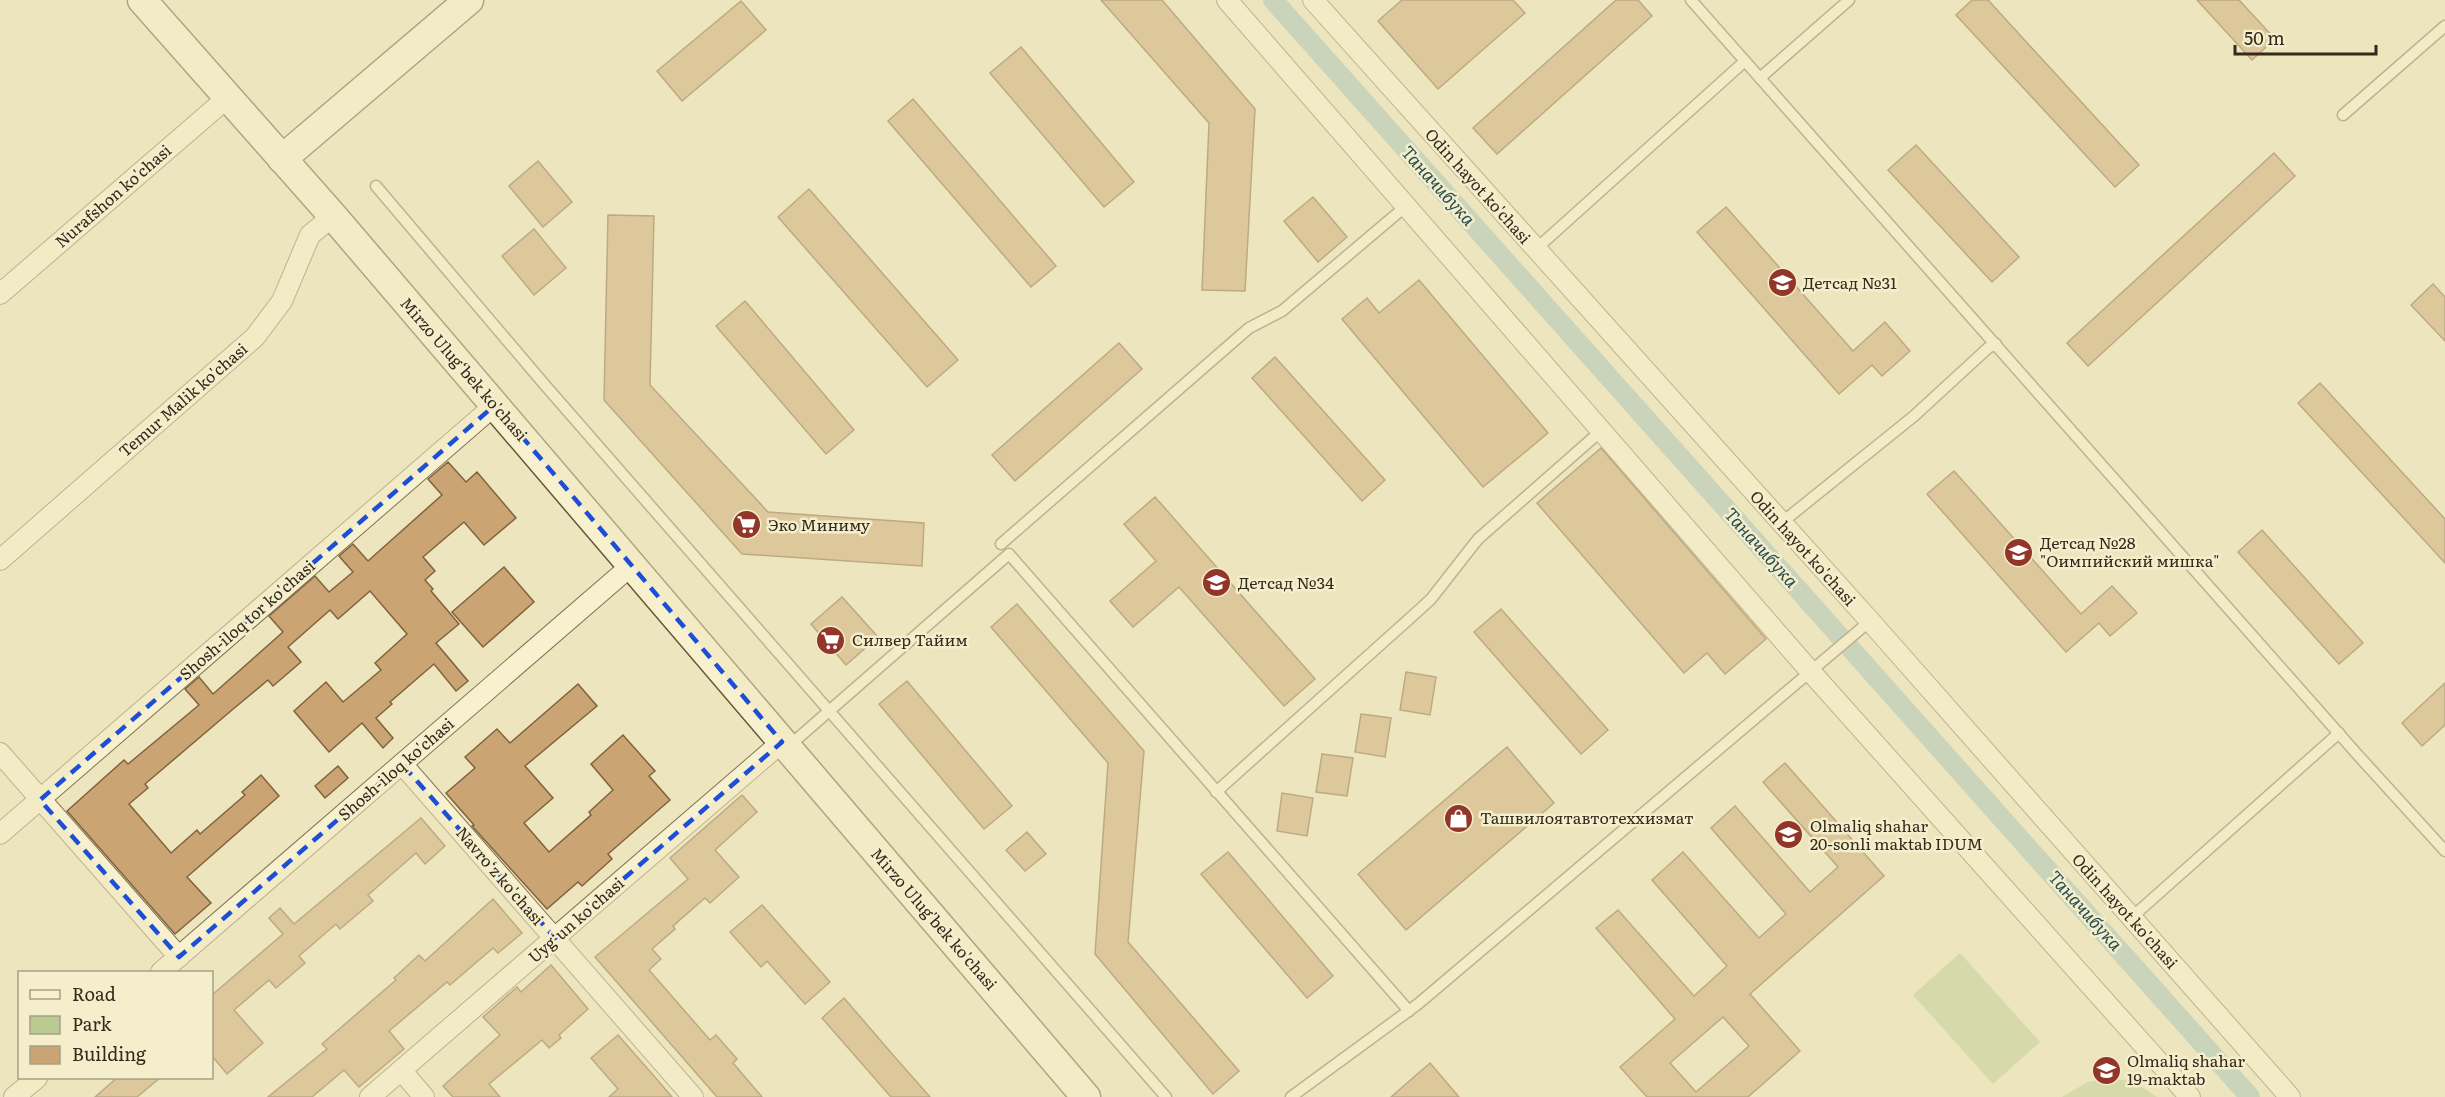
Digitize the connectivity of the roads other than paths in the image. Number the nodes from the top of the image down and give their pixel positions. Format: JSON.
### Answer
{"nodes":[{"id":1,"x":142,"y":0,"type":"edge"},
{"id":2,"x":469,"y":0,"type":"edge"},
{"id":3,"x":1227,"y":0,"type":"edge"},
{"id":4,"x":1691,"y":0,"type":"edge"},
{"id":5,"x":1849,"y":0,"type":"edge"},
{"id":6,"x":1314,"y":1,"type":"edge"},
{"id":7,"x":2445,"y":26,"type":"edge"},
{"id":8,"x":1745,"y":61,"type":"junction"},
{"id":9,"x":1760,"y":78,"type":"junction"},
{"id":10,"x":227,"y":98,"type":"junction"},
{"id":11,"x":2343,"y":115,"type":"dead end"},
{"id":12,"x":282,"y":159,"type":"junction"},
{"id":13,"x":376,"y":186,"type":"dead end"},
{"id":14,"x":1406,"y":206,"type":"junction"},
{"id":15,"x":333,"y":216,"type":"junction"},
{"id":16,"x":1536,"y":249,"type":"junction"},
{"id":17,"x":0,"y":294,"type":"edge"},
{"id":18,"x":1996,"y":344,"type":"junction"},
{"id":19,"x":495,"y":405,"type":"junction"},
{"id":20,"x":1602,"y":430,"type":"junction"},
{"id":21,"x":1780,"y":524,"type":"junction"},
{"id":22,"x":1001,"y":544,"type":"dead end"},
{"id":23,"x":0,"y":560,"type":"edge"},
{"id":24,"x":632,"y":566,"type":"junction"},
{"id":25,"x":1865,"y":625,"type":"junction"},
{"id":26,"x":1810,"y":671,"type":"junction"},
{"id":27,"x":829,"y":710,"type":"junction"},
{"id":28,"x":2339,"y":733,"type":"junction"},
{"id":29,"x":785,"y":745,"type":"junction"},
{"id":30,"x":0,"y":753,"type":"edge"},
{"id":31,"x":402,"y":764,"type":"junction"},
{"id":32,"x":1216,"y":792,"type":"junction"},
{"id":33,"x":40,"y":800,"type":"junction"},
{"id":34,"x":0,"y":834,"type":"edge"},
{"id":35,"x":2445,"y":851,"type":"edge"},
{"id":36,"x":2131,"y":918,"type":"junction"},
{"id":37,"x":555,"y":938,"type":"junction"},
{"id":38,"x":179,"y":957,"type":"junction"},
{"id":39,"x":162,"y":971,"type":"edge"},
{"id":40,"x":1409,"y":1011,"type":"junction"},
{"id":41,"x":401,"y":1070,"type":"junction"},
{"id":42,"x":35,"y":1079,"type":"edge"},
{"id":43,"x":14,"y":1097,"type":"edge"},
{"id":44,"x":370,"y":1097,"type":"edge"},
{"id":45,"x":424,"y":1097,"type":"edge"},
{"id":46,"x":693,"y":1097,"type":"edge"},
{"id":47,"x":1086,"y":1097,"type":"edge"},
{"id":48,"x":1166,"y":1097,"type":"edge"},
{"id":49,"x":1291,"y":1097,"type":"edge"},
{"id":50,"x":2190,"y":1097,"type":"edge"},
{"id":51,"x":2290,"y":1097,"type":"edge"}],
"edges":[{"from":1,"to":10,"type":"main road","name":"Mirzo Ulug‘bek ko'chasi"},
{"from":2,"to":12,"type":"main road"},
{"from":3,"to":14,"type":"street"},
{"from":4,"to":8,"type":"lane"},
{"from":5,"to":9,"type":"lane"},
{"from":6,"to":16,"type":"street","name":"Odin hayot ko'chasi"},
{"from":7,"to":11,"type":"lane"},
{"from":8,"to":9,"type":"lane"},
{"from":8,"to":16,"type":"lane"},
{"from":9,"to":18,"type":"lane"},
{"from":10,"to":12,"type":"main road","name":"Mirzo Ulug‘bek ko'chasi"},
{"from":10,"to":17,"type":"street","name":"Nurafshon ko'chasi"},
{"from":12,"to":15,"type":"main road","name":"Mirzo Ulug‘bek ko'chasi"},
{"from":13,"to":27,"type":"lane"},
{"from":14,"to":20,"type":"street"},
{"from":14,"to":22,"type":"lane"},
{"from":15,"to":19,"type":"main road","name":"Mirzo Ulug‘bek ko'chasi"},
{"from":15,"to":23,"type":"street","name":"Temur Malik ko'chasi"},
{"from":16,"to":21,"type":"street","name":"Odin hayot ko'chasi"},
{"from":18,"to":21,"type":"lane"},
{"from":18,"to":28,"type":"lane"},
{"from":19,"to":24,"type":"main road","name":"Mirzo Ulug‘bek ko'chasi"},
{"from":19,"to":33,"type":"street","name":"Shosh-iloq tor ko'chasi"},
{"from":20,"to":26,"type":"street"},
{"from":20,"to":32,"type":"lane"},
{"from":21,"to":25,"type":"street","name":"Odin hayot ko'chasi"},
{"from":24,"to":29,"type":"main road","name":"Mirzo Ulug‘bek ko'chasi"},
{"from":24,"to":31,"type":"street","name":"Shosh-iloq ko'chasi"},
{"from":25,"to":26,"type":"lane"},
{"from":25,"to":36,"type":"street","name":"Odin hayot ko'chasi"},
{"from":26,"to":40,"type":"lane"},
{"from":26,"to":50,"type":"street"},
{"from":27,"to":29,"type":"lane"},
{"from":27,"to":32,"type":"lane"},
{"from":27,"to":48,"type":"lane"},
{"from":28,"to":35,"type":"lane"},
{"from":28,"to":36,"type":"lane"},
{"from":29,"to":37,"type":"street","name":"Uyg‘un ko'chasi"},
{"from":29,"to":47,"type":"main road","name":"Mirzo Ulug'bek ko'chasi"},
{"from":30,"to":33,"type":"street"},
{"from":31,"to":37,"type":"street","name":"Navro‘z ko'chasi"},
{"from":31,"to":38,"type":"street","name":"Shosh-iloq ko'chasi"},
{"from":32,"to":40,"type":"lane"},
{"from":33,"to":34,"type":"street","name":"Shosh-iloq tor ko'chasi"},
{"from":33,"to":38,"type":"street"},
{"from":36,"to":51,"type":"street","name":"Odin hayot ko'chasi"},
{"from":37,"to":41,"type":"street","name":"Uyg‘un ko'chasi"},
{"from":37,"to":46,"type":"street","name":"Navro‘z ko'chasi"},
{"from":38,"to":39,"type":"street","name":"Shosh-iloq ko'chasi"},
{"from":40,"to":49,"type":"lane"},
{"from":41,"to":44,"type":"street","name":"Uyg‘un ko'chasi"},
{"from":41,"to":45,"type":"street"},
{"from":42,"to":43,"type":"street"}]}
